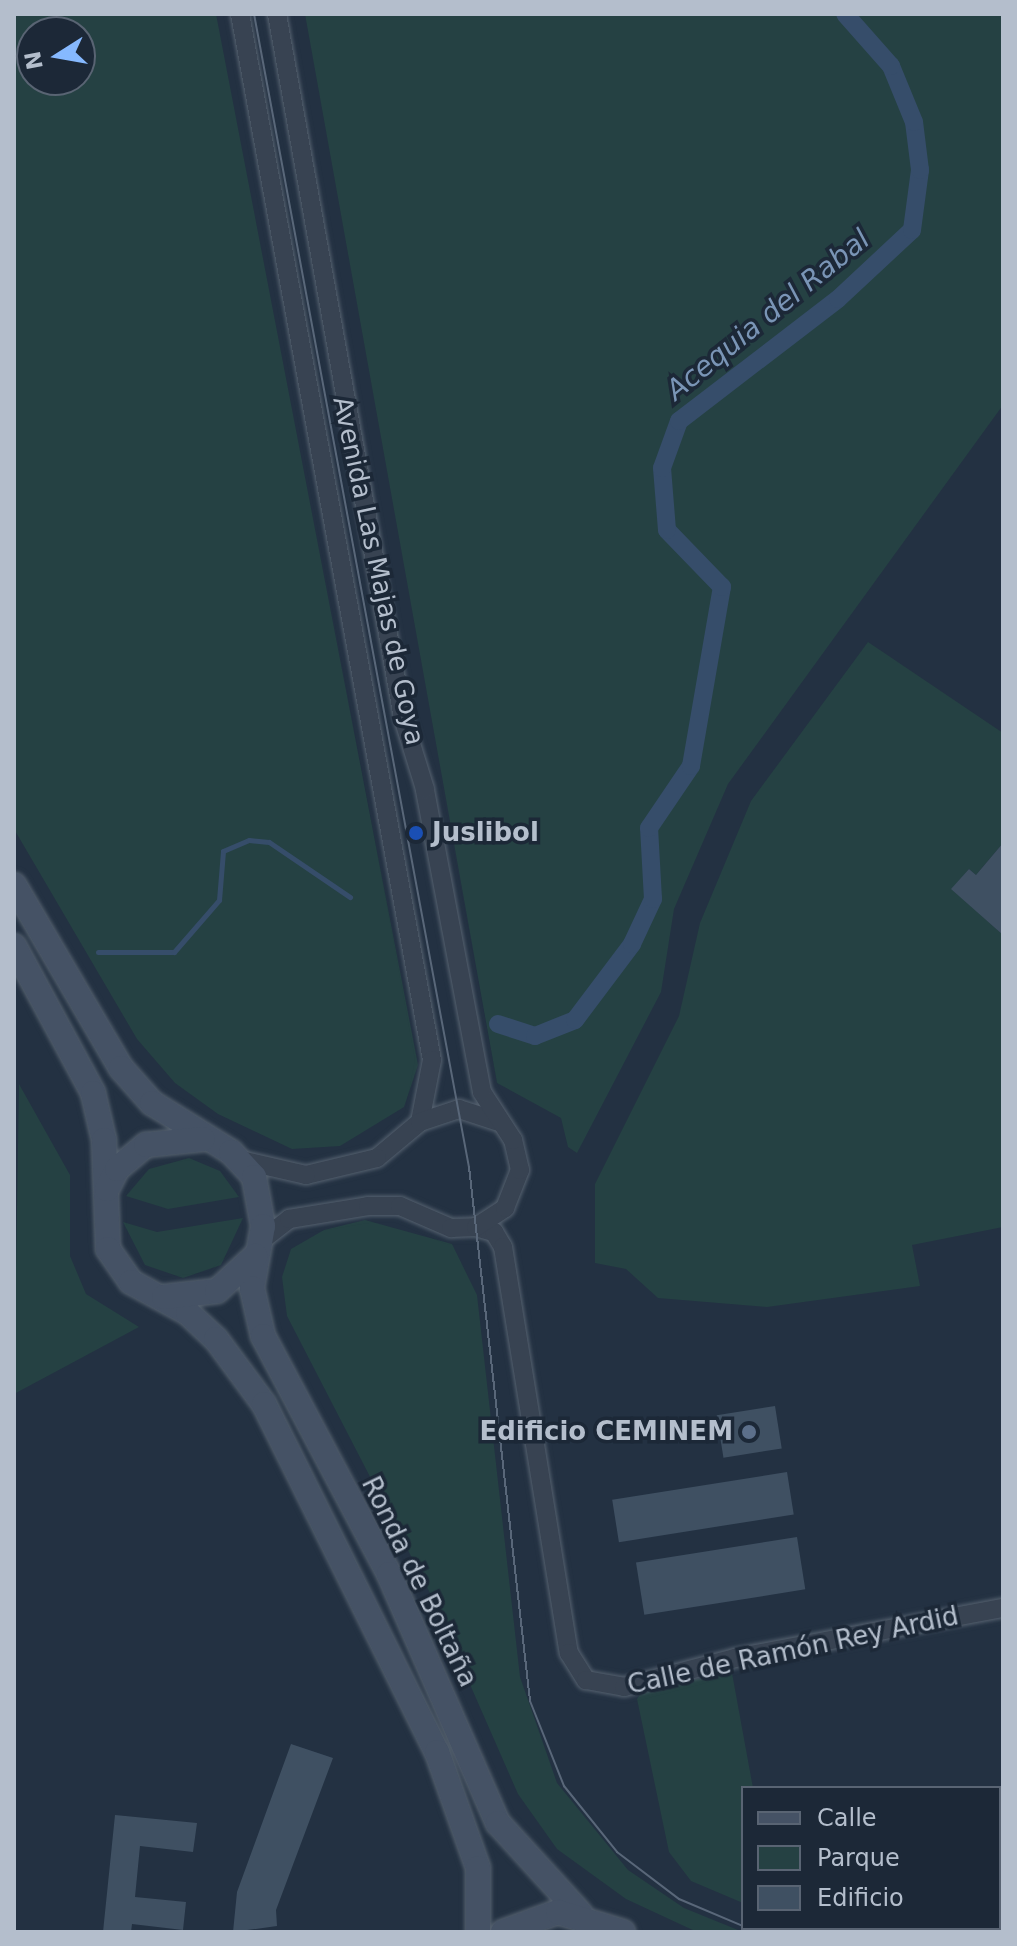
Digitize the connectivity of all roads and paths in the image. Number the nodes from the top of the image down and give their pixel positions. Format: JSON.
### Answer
{"nodes":[{"id":1,"x":240,"y":14,"type":"edge"},
{"id":2,"x":277,"y":14,"type":"edge"},
{"id":3,"x":14,"y":885,"type":"edge"},
{"id":4,"x":14,"y":946,"type":"edge"},
{"id":5,"x":420,"y":1122,"type":"junction"},
{"id":6,"x":500,"y":1122,"type":"junction"},
{"id":7,"x":209,"y":1140,"type":"junction"},
{"id":8,"x":241,"y":1159,"type":"junction"},
{"id":9,"x":102,"y":1207,"type":"junction"},
{"id":10,"x":476,"y":1227,"type":"junction"},
{"id":11,"x":258,"y":1248,"type":"junction"},
{"id":12,"x":152,"y":1294,"type":"junction"},
{"id":13,"x":1003,"y":1608,"type":"edge"},
{"id":14,"x":580,"y":1913,"type":"junction"},
{"id":15,"x":478,"y":1932,"type":"edge"},
{"id":16,"x":503,"y":1932,"type":"edge"},
{"id":17,"x":623,"y":1932,"type":"edge"}],
"edges":[{"from":1,"to":5,"type":"street","name":"Avenida Las Majas de Goya"},
{"from":2,"to":6,"type":"street","name":"Avenida Las Majas de Goya"},
{"from":3,"to":7,"type":"main road"},
{"from":4,"to":9,"type":"main road"},
{"from":5,"to":6,"type":"street","name":"Avenida Las Majas de Goya"},
{"from":5,"to":8,"type":"street","name":"Avenida Las Majas de Goya"},
{"from":6,"to":10,"type":"street","name":"Avenida Las Majas de Goya"},
{"from":7,"to":8,"type":"main road"},
{"from":7,"to":9,"type":"main road"},
{"from":8,"to":11,"type":"main road","name":"Ronda de Boltaña"},
{"from":9,"to":12,"type":"main road"},
{"from":10,"to":11,"type":"street"},
{"from":10,"to":13,"type":"street","name":"Calle de Ramón Rey Ardid"},
{"from":11,"to":12,"type":"main road"},
{"from":11,"to":14,"type":"main road","name":"Ronda de Boltaña"},
{"from":12,"to":15,"type":"main road"},
{"from":14,"to":16,"type":"main road"},
{"from":14,"to":17,"type":"main road"}]}
